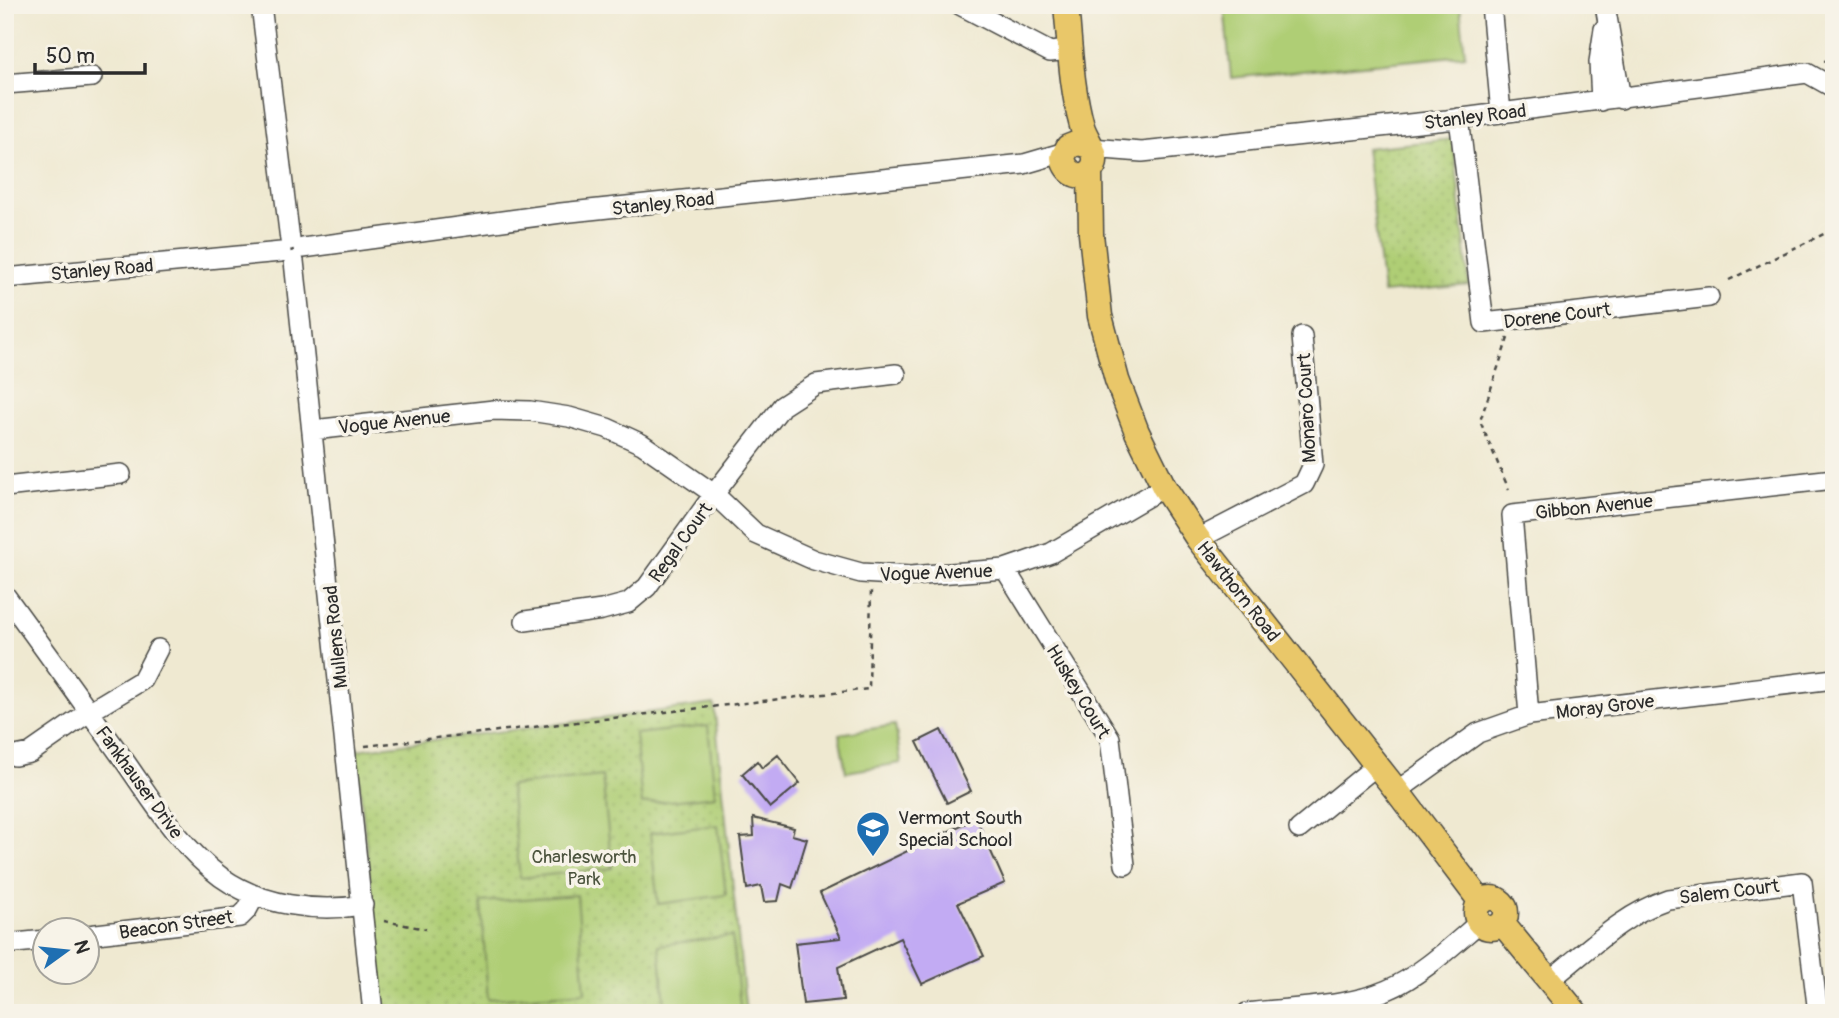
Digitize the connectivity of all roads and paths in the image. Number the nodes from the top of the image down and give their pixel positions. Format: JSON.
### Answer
{"nodes":[{"id":1,"x":261,"y":5,"type":"edge"},
{"id":2,"x":960,"y":5,"type":"edge"},
{"id":3,"x":1066,"y":5,"type":"edge"},
{"id":4,"x":1491,"y":5,"type":"edge"},
{"id":5,"x":1605,"y":10,"type":"edge"},
{"id":6,"x":1070,"y":50,"type":"junction"},
{"id":7,"x":1834,"y":60,"type":"edge"},
{"id":8,"x":1824,"y":61,"type":"dead end"},
{"id":9,"x":92,"y":77,"type":"dead end"},
{"id":10,"x":5,"y":85,"type":"edge"},
{"id":11,"x":1834,"y":88,"type":"edge"},
{"id":12,"x":1611,"y":100,"type":"junction"},
{"id":13,"x":1501,"y":113,"type":"junction"},
{"id":14,"x":1459,"y":118,"type":"junction"},
{"id":15,"x":1079,"y":160,"type":"junction"},
{"id":16,"x":1834,"y":229,"type":"edge"},
{"id":17,"x":292,"y":250,"type":"junction"},
{"id":18,"x":5,"y":278,"type":"edge"},
{"id":19,"x":1730,"y":280,"type":"dead end"},
{"id":20,"x":1709,"y":297,"type":"dead end"},
{"id":21,"x":1509,"y":334,"type":"dead end"},
{"id":22,"x":1302,"y":336,"type":"dead end"},
{"id":23,"x":897,"y":374,"type":"dead end"},
{"id":24,"x":313,"y":430,"type":"junction"},
{"id":25,"x":121,"y":474,"type":"dead end"},
{"id":26,"x":1834,"y":479,"type":"edge"},
{"id":27,"x":5,"y":487,"type":"edge"},
{"id":28,"x":1164,"y":487,"type":"junction"},
{"id":29,"x":1509,"y":490,"type":"dead end"},
{"id":30,"x":714,"y":494,"type":"junction"},
{"id":31,"x":1198,"y":539,"type":"junction"},
{"id":32,"x":1005,"y":569,"type":"junction"},
{"id":33,"x":871,"y":589,"type":"dead end"},
{"id":34,"x":5,"y":595,"type":"edge"},
{"id":35,"x":525,"y":621,"type":"dead end"},
{"id":36,"x":158,"y":649,"type":"dead end"},
{"id":37,"x":1834,"y":680,"type":"edge"},
{"id":38,"x":89,"y":712,"type":"junction"},
{"id":39,"x":1529,"y":715,"type":"junction"},
{"id":40,"x":365,"y":746,"type":"dead end"},
{"id":41,"x":15,"y":756,"type":"dead end"},
{"id":42,"x":1377,"y":765,"type":"junction"},
{"id":43,"x":1398,"y":791,"type":"junction"},
{"id":44,"x":1299,"y":829,"type":"dead end"},
{"id":45,"x":1125,"y":865,"type":"dead end"},
{"id":46,"x":255,"y":895,"type":"junction"},
{"id":47,"x":363,"y":905,"type":"junction"},
{"id":48,"x":1488,"y":915,"type":"junction"},
{"id":49,"x":384,"y":922,"type":"dead end"},
{"id":50,"x":426,"y":929,"type":"dead end"},
{"id":51,"x":102,"y":933,"type":"edge"},
{"id":52,"x":32,"y":941,"type":"edge"},
{"id":53,"x":5,"y":944,"type":"edge"},
{"id":54,"x":1550,"y":980,"type":"junction"},
{"id":55,"x":1347,"y":1007,"type":"edge"},
{"id":56,"x":373,"y":1013,"type":"edge"},
{"id":57,"x":1247,"y":1013,"type":"edge"},
{"id":58,"x":1576,"y":1013,"type":"edge"},
{"id":59,"x":1818,"y":1013,"type":"edge"}],
"edges":[{"from":1,"to":17,"type":"street","name":"Mullens Road"},
{"from":2,"to":6,"type":"street"},
{"from":3,"to":6,"type":"main road","name":"Hawthorn Road"},
{"from":4,"to":13,"type":"street"},
{"from":5,"to":12,"type":"street"},
{"from":6,"to":15,"type":"main road","name":"Hawthorn Road"},
{"from":7,"to":8,"type":"path"},
{"from":9,"to":10,"type":"street"},
{"from":11,"to":12,"type":"street","name":"Stanley Road"},
{"from":12,"to":13,"type":"street","name":"Stanley Road"},
{"from":13,"to":14,"type":"street","name":"Stanley Road"},
{"from":14,"to":15,"type":"street","name":"Stanley Road"},
{"from":14,"to":20,"type":"street","name":"Dorene Court"},
{"from":15,"to":17,"type":"street","name":"Stanley Road"},
{"from":15,"to":28,"type":"main road","name":"Hawthorn Road"},
{"from":16,"to":19,"type":"path"},
{"from":17,"to":18,"type":"street","name":"Stanley Road"},
{"from":17,"to":24,"type":"street","name":"Mullens Road"},
{"from":21,"to":29,"type":"path"},
{"from":22,"to":31,"type":"street","name":"Monaro Court"},
{"from":23,"to":30,"type":"street","name":"Regal Court"},
{"from":24,"to":30,"type":"street","name":"Vogue Avenue"},
{"from":24,"to":47,"type":"street","name":"Mullens Road"},
{"from":25,"to":27,"type":"street"},
{"from":26,"to":39,"type":"street","name":"Gibbon Avenue"},
{"from":28,"to":31,"type":"main road","name":"Hawthorn Road"},
{"from":28,"to":32,"type":"street","name":"Vogue Avenue"},
{"from":30,"to":32,"type":"street","name":"Vogue Avenue"},
{"from":30,"to":35,"type":"street","name":"Regal Court"},
{"from":31,"to":42,"type":"main road","name":"Hawthorn Road"},
{"from":32,"to":45,"type":"street","name":"Huskey Court"},
{"from":33,"to":40,"type":"path"},
{"from":34,"to":38,"type":"street","name":"Fankhauser Drive"},
{"from":36,"to":38,"type":"street"},
{"from":37,"to":39,"type":"street","name":"Moray Grove"},
{"from":38,"to":41,"type":"street"},
{"from":38,"to":46,"type":"street","name":"Fankhauser Drive"},
{"from":39,"to":43,"type":"street","name":"Moray Grove"},
{"from":42,"to":43,"type":"main road","name":"Hawthorn Road"},
{"from":42,"to":44,"type":"street"},
{"from":43,"to":48,"type":"main road","name":"Hawthorn Road"},
{"from":46,"to":47,"type":"street","name":"Fankhauser Drive"},
{"from":46,"to":51,"type":"street","name":"Beacon Street"},
{"from":47,"to":56,"type":"street","name":"Mullens Road"},
{"from":48,"to":54,"type":"main road","name":"Hawthorn Road"},
{"from":48,"to":55,"type":"street"},
{"from":49,"to":50,"type":"path"},
{"from":52,"to":53,"type":"street"},
{"from":54,"to":58,"type":"main road","name":"Hawthorn Road"},
{"from":54,"to":59,"type":"street","name":"Salem Court"},
{"from":55,"to":57,"type":"street"}]}
